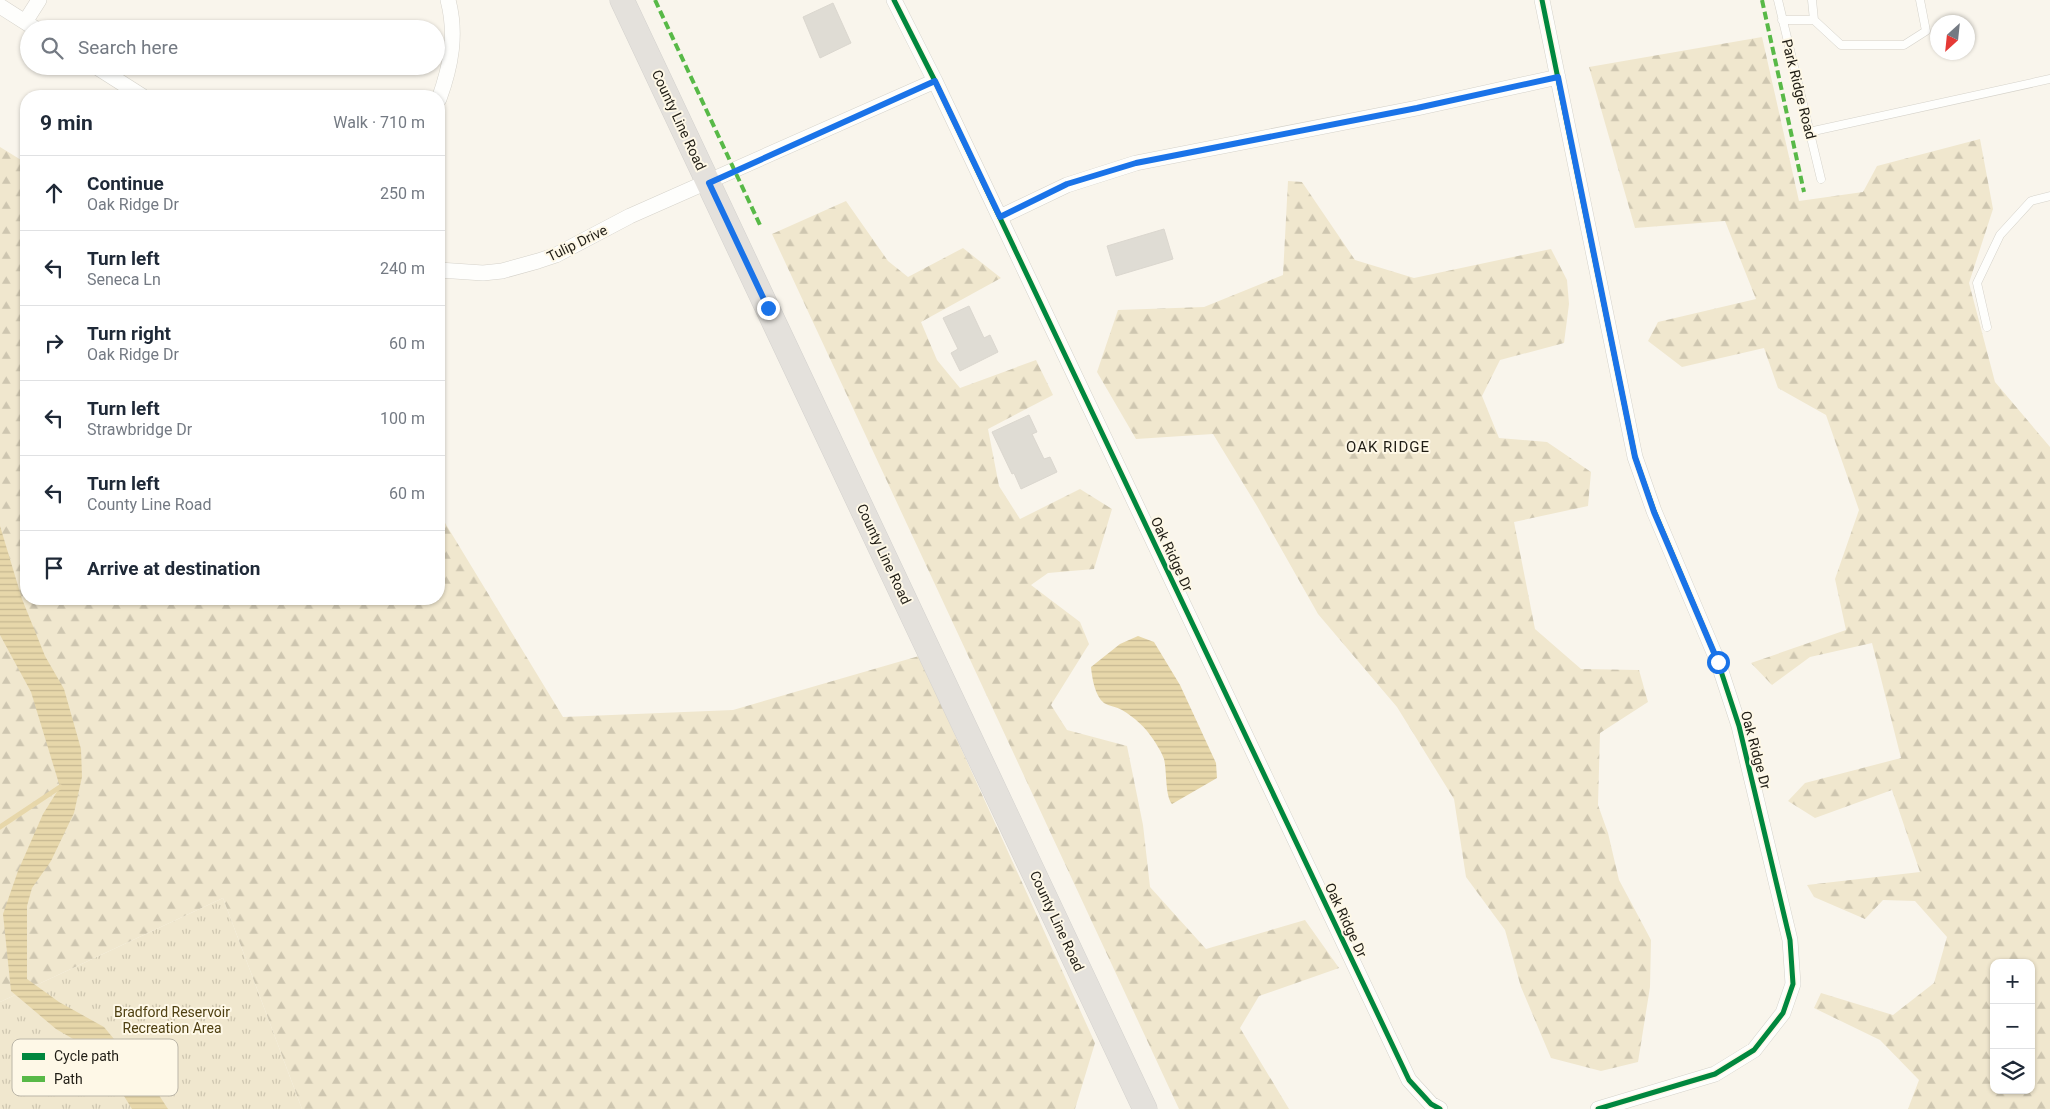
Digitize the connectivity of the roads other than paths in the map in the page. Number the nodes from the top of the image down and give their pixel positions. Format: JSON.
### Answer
{"nodes":[{"id":1,"x":39,"y":0,"type":"edge"},
{"id":2,"x":448,"y":0,"type":"edge"},
{"id":3,"x":622,"y":0,"type":"edge"},
{"id":4,"x":894,"y":0,"type":"edge"},
{"id":5,"x":1542,"y":0,"type":"edge"},
{"id":6,"x":1778,"y":0,"type":"edge"},
{"id":7,"x":1812,"y":0,"type":"edge"},
{"id":8,"x":1920,"y":0,"type":"edge"},
{"id":9,"x":0,"y":6,"type":"edge"},
{"id":10,"x":23,"y":20,"type":"edge"},
{"id":11,"x":33,"y":20,"type":"edge"},
{"id":12,"x":1782,"y":20,"type":"junction"},
{"id":13,"x":1814,"y":20,"type":"junction"},
{"id":14,"x":109,"y":75,"type":"edge"},
{"id":15,"x":1558,"y":77,"type":"junction"},
{"id":16,"x":2050,"y":79,"type":"edge"},
{"id":17,"x":935,"y":81,"type":"junction"},
{"id":18,"x":133,"y":90,"type":"edge"},
{"id":19,"x":441,"y":90,"type":"edge"},
{"id":20,"x":1809,"y":132,"type":"junction"},
{"id":21,"x":1820,"y":179,"type":"dead end"},
{"id":22,"x":709,"y":183,"type":"junction"},
{"id":23,"x":2050,"y":196,"type":"edge"},
{"id":24,"x":1000,"y":217,"type":"junction"},
{"id":25,"x":445,"y":270,"type":"edge"},
{"id":26,"x":1987,"y":326,"type":"dead end"},
{"id":27,"x":1145,"y":1109,"type":"edge"},
{"id":28,"x":1440,"y":1109,"type":"edge"},
{"id":29,"x":1598,"y":1109,"type":"edge"}],
"edges":[{"from":1,"to":11,"type":"street"},
{"from":2,"to":19,"type":"street"},
{"from":3,"to":22,"type":"main road","name":"County Line Road"},
{"from":4,"to":17,"type":"street","name":"Oak Ridge Dr"},
{"from":5,"to":15,"type":"street","name":"Oak Ridge Dr"},
{"from":6,"to":12,"type":"lane","name":"Park Ridge Road"},
{"from":7,"to":13,"type":"lane"},
{"from":8,"to":13,"type":"lane"},
{"from":9,"to":10,"type":"street"},
{"from":12,"to":13,"type":"lane"},
{"from":12,"to":20,"type":"lane","name":"Park Ridge Road"},
{"from":14,"to":18,"type":"street"},
{"from":15,"to":24,"type":"street"},
{"from":15,"to":29,"type":"street","name":"Oak Ridge Dr"},
{"from":16,"to":20,"type":"lane"},
{"from":17,"to":22,"type":"street","name":"Tulip Drive"},
{"from":17,"to":24,"type":"street","name":"Oak Ridge Dr"},
{"from":20,"to":21,"type":"lane","name":"Park Ridge Road"},
{"from":22,"to":25,"type":"street","name":"Tulip Drive"},
{"from":22,"to":27,"type":"main road","name":"County Line Road"},
{"from":23,"to":26,"type":"lane"},
{"from":24,"to":28,"type":"street","name":"Oak Ridge Dr"}]}
